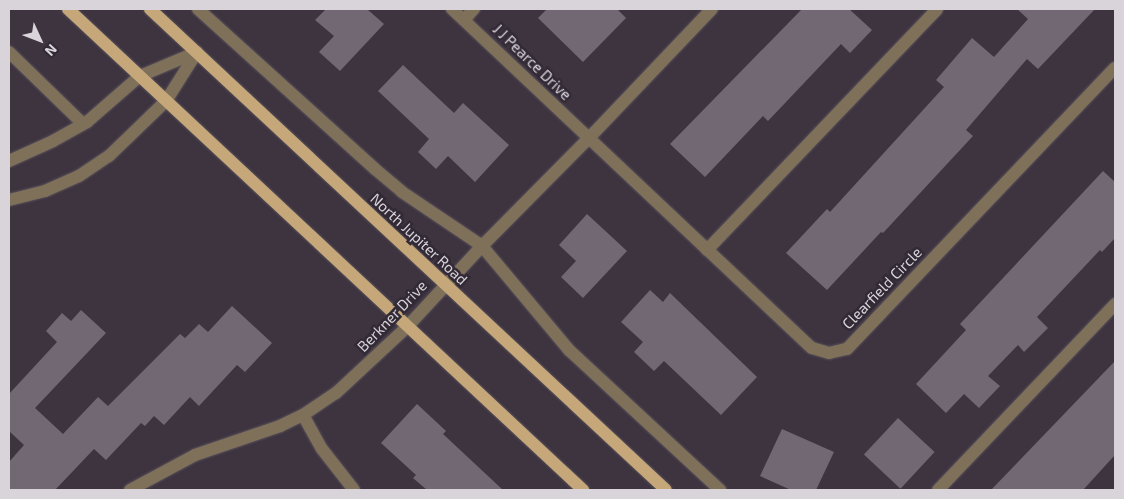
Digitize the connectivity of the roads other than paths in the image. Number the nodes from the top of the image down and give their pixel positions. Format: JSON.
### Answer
{"nodes":[{"id":1,"x":68,"y":9,"type":"edge"},
{"id":2,"x":150,"y":9,"type":"edge"},
{"id":3,"x":198,"y":9,"type":"edge"},
{"id":4,"x":452,"y":9,"type":"edge"},
{"id":5,"x":474,"y":9,"type":"edge"},
{"id":6,"x":712,"y":9,"type":"edge"},
{"id":7,"x":937,"y":9,"type":"edge"},
{"id":8,"x":464,"y":20,"type":"junction"},
{"id":9,"x":9,"y":52,"type":"edge"},
{"id":10,"x":197,"y":52,"type":"junction"},
{"id":11,"x":1115,"y":68,"type":"edge"},
{"id":12,"x":140,"y":76,"type":"junction"},
{"id":13,"x":166,"y":100,"type":"junction"},
{"id":14,"x":83,"y":124,"type":"junction"},
{"id":15,"x":589,"y":138,"type":"junction"},
{"id":16,"x":9,"y":161,"type":"edge"},
{"id":17,"x":9,"y":200,"type":"edge"},
{"id":18,"x":482,"y":246,"type":"junction"},
{"id":19,"x":707,"y":250,"type":"junction"},
{"id":20,"x":444,"y":285,"type":"junction"},
{"id":21,"x":1115,"y":304,"type":"edge"},
{"id":22,"x":407,"y":327,"type":"junction"},
{"id":23,"x":303,"y":415,"type":"junction"},
{"id":24,"x":130,"y":490,"type":"edge"},
{"id":25,"x":354,"y":490,"type":"edge"},
{"id":26,"x":583,"y":490,"type":"edge"},
{"id":27,"x":666,"y":490,"type":"edge"},
{"id":28,"x":720,"y":490,"type":"edge"},
{"id":29,"x":938,"y":490,"type":"edge"}],
"edges":[{"from":1,"to":12,"type":"main road"},
{"from":2,"to":10,"type":"main road","name":"North Jupiter Road"},
{"from":3,"to":18,"type":"street"},
{"from":4,"to":8,"type":"street","name":"J J Pearce Drive"},
{"from":5,"to":8,"type":"street"},
{"from":6,"to":15,"type":"street","name":"Berkner Drive"},
{"from":7,"to":19,"type":"street"},
{"from":8,"to":15,"type":"street","name":"J J Pearce Drive"},
{"from":9,"to":14,"type":"street"},
{"from":10,"to":12,"type":"street"},
{"from":10,"to":13,"type":"street"},
{"from":10,"to":20,"type":"main road","name":"North Jupiter Road"},
{"from":11,"to":19,"type":"street","name":"Clearfield Circle"},
{"from":12,"to":13,"type":"main road"},
{"from":12,"to":14,"type":"street"},
{"from":13,"to":17,"type":"street"},
{"from":13,"to":22,"type":"main road"},
{"from":14,"to":16,"type":"street"},
{"from":15,"to":18,"type":"street","name":"Berkner Drive"},
{"from":15,"to":19,"type":"street","name":"Clearfield Circle"},
{"from":18,"to":20,"type":"street","name":"Berkner Drive"},
{"from":18,"to":28,"type":"street"},
{"from":20,"to":22,"type":"street","name":"Berkner Drive"},
{"from":20,"to":27,"type":"main road","name":"North Jupiter Road"},
{"from":21,"to":29,"type":"street"},
{"from":22,"to":23,"type":"street","name":"Berkner Drive"},
{"from":22,"to":26,"type":"main road"},
{"from":23,"to":24,"type":"street","name":"Berkner Drive"},
{"from":23,"to":25,"type":"street"}]}
